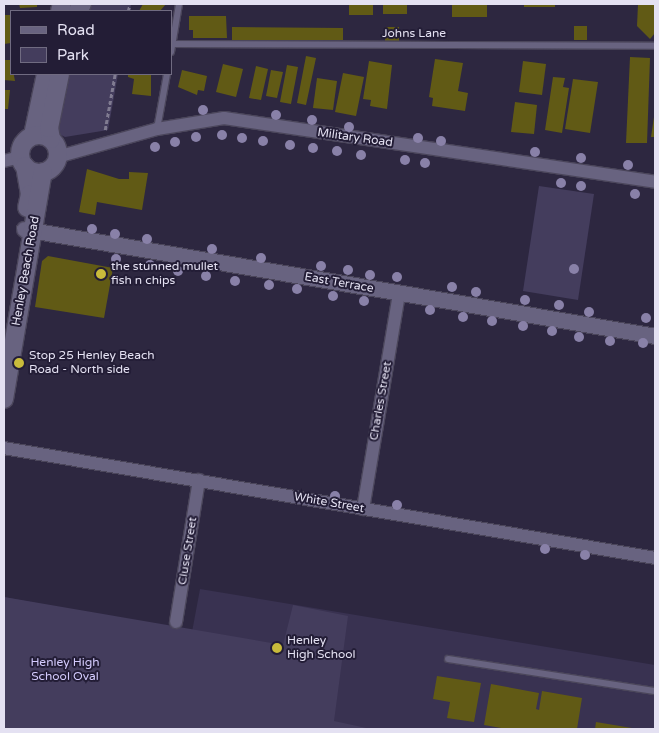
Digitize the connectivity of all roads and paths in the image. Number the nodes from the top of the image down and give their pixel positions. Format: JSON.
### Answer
{"nodes":[{"id":1,"x":179,"y":4,"type":"edge"},
{"id":2,"x":173,"y":44,"type":"junction"},
{"id":3,"x":655,"y":46,"type":"edge"},
{"id":4,"x":172,"y":48,"type":"edge"},
{"id":5,"x":46,"y":75,"type":"edge"},
{"id":6,"x":60,"y":75,"type":"edge"},
{"id":7,"x":115,"y":75,"type":"edge"},
{"id":8,"x":167,"y":75,"type":"edge"},
{"id":9,"x":157,"y":129,"type":"junction"},
{"id":10,"x":33,"y":135,"type":"junction"},
{"id":11,"x":51,"y":139,"type":"junction"},
{"id":12,"x":105,"y":144,"type":"junction"},
{"id":13,"x":57,"y":157,"type":"junction"},
{"id":14,"x":16,"y":161,"type":"edge"},
{"id":15,"x":43,"y":172,"type":"junction"},
{"id":16,"x":655,"y":182,"type":"edge"},
{"id":17,"x":29,"y":230,"type":"junction"},
{"id":18,"x":399,"y":294,"type":"junction"},
{"id":19,"x":655,"y":336,"type":"edge"},
{"id":20,"x":4,"y":346,"type":"edge"},
{"id":21,"x":4,"y":399,"type":"edge"},
{"id":22,"x":4,"y":448,"type":"edge"},
{"id":23,"x":199,"y":480,"type":"junction"},
{"id":24,"x":363,"y":509,"type":"junction"},
{"id":25,"x":655,"y":558,"type":"edge"},
{"id":26,"x":176,"y":622,"type":"dead end"},
{"id":27,"x":448,"y":659,"type":"dead end"},
{"id":28,"x":655,"y":691,"type":"edge"}],
"edges":[{"from":1,"to":2,"type":"lane"},
{"from":2,"to":3,"type":"lane","name":"Johns Lane"},
{"from":2,"to":4,"type":"lane"},
{"from":5,"to":10,"type":"main road"},
{"from":6,"to":11,"type":"main road"},
{"from":7,"to":12,"type":"path"},
{"from":8,"to":9,"type":"lane"},
{"from":9,"to":12,"type":"street","name":"Military Road"},
{"from":9,"to":16,"type":"street","name":"Military Road"},
{"from":10,"to":11,"type":"main road"},
{"from":10,"to":14,"type":"main road"},
{"from":11,"to":13,"type":"main road"},
{"from":12,"to":13,"type":"street","name":"Military Road"},
{"from":13,"to":15,"type":"main road"},
{"from":14,"to":15,"type":"main road"},
{"from":14,"to":17,"type":"main road","name":"Henley Beach Road"},
{"from":15,"to":17,"type":"main road","name":"Henley Beach Road"},
{"from":17,"to":18,"type":"street","name":"East Terrace"},
{"from":17,"to":20,"type":"main road","name":"Henley Beach Road"},
{"from":17,"to":21,"type":"main road","name":"Henley Beach Road"},
{"from":18,"to":19,"type":"street","name":"East Terrace"},
{"from":18,"to":24,"type":"street","name":"Charles Street"},
{"from":22,"to":23,"type":"street","name":"White Street"},
{"from":23,"to":24,"type":"street","name":"White Street"},
{"from":23,"to":26,"type":"street","name":"Cluse Street"},
{"from":24,"to":25,"type":"street","name":"White Street"},
{"from":27,"to":28,"type":"lane"}]}
